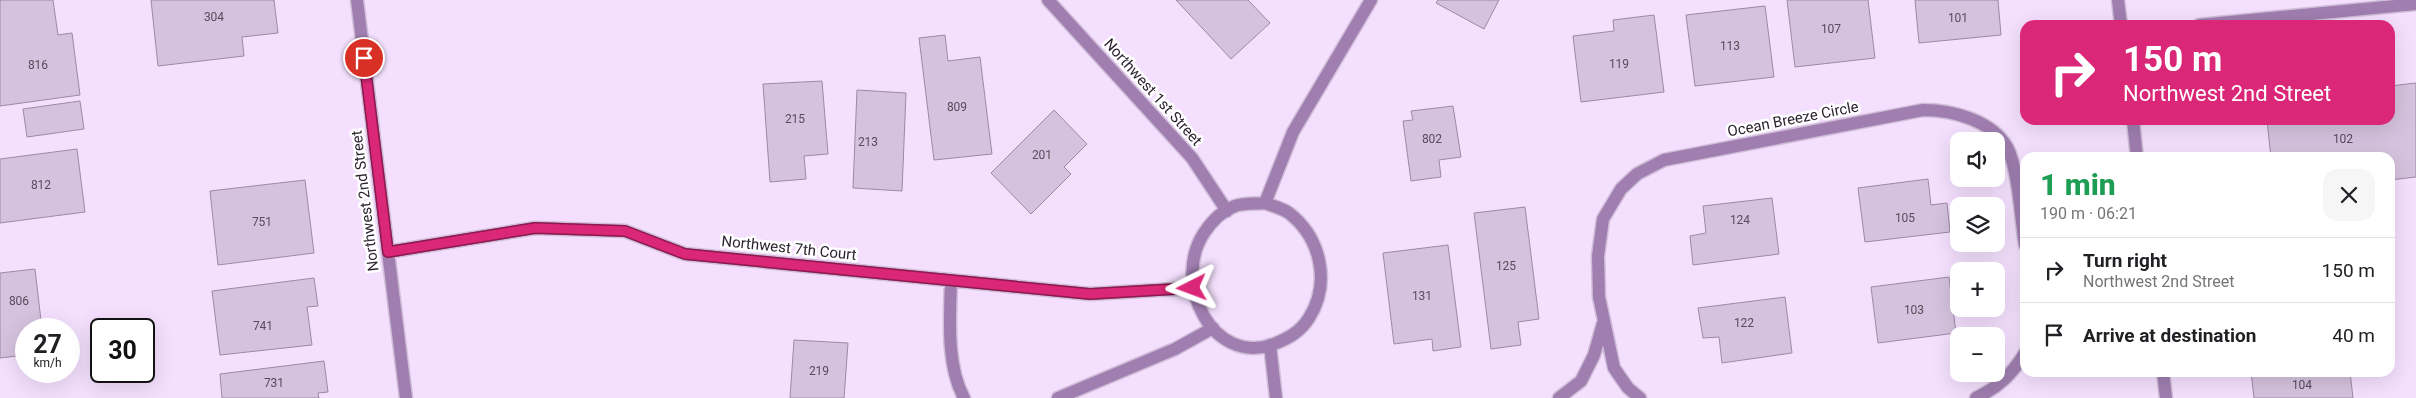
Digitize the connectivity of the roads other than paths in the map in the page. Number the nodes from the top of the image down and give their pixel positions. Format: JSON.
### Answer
{"nodes":[{"id":1,"x":357,"y":0,"type":"edge"},
{"id":2,"x":1048,"y":0,"type":"edge"},
{"id":3,"x":1371,"y":0,"type":"edge"},
{"id":4,"x":2118,"y":0,"type":"edge"},
{"id":5,"x":2416,"y":4,"type":"edge"},
{"id":6,"x":2120,"y":20,"type":"edge"},
{"id":7,"x":2251,"y":20,"type":"edge"},
{"id":8,"x":2133,"y":125,"type":"edge"},
{"id":9,"x":2136,"y":152,"type":"edge"},
{"id":10,"x":1265,"y":203,"type":"junction"},
{"id":11,"x":1227,"y":210,"type":"junction"},
{"id":12,"x":2020,"y":211,"type":"edge"},
{"id":13,"x":388,"y":252,"type":"junction"},
{"id":14,"x":951,"y":280,"type":"junction"},
{"id":15,"x":1192,"y":288,"type":"junction"},
{"id":16,"x":1603,"y":320,"type":"junction"},
{"id":17,"x":1213,"y":328,"type":"junction"},
{"id":18,"x":1270,"y":345,"type":"junction"},
{"id":19,"x":2020,"y":362,"type":"edge"},
{"id":20,"x":2164,"y":377,"type":"edge"},
{"id":21,"x":406,"y":398,"type":"edge"},
{"id":22,"x":964,"y":398,"type":"edge"},
{"id":23,"x":1058,"y":398,"type":"edge"},
{"id":24,"x":1276,"y":398,"type":"edge"},
{"id":25,"x":1559,"y":398,"type":"edge"},
{"id":26,"x":1640,"y":398,"type":"edge"},
{"id":27,"x":1976,"y":398,"type":"edge"},
{"id":28,"x":2166,"y":398,"type":"edge"}],
"edges":[{"from":1,"to":13,"type":"street","name":"Northwest 2nd Street"},
{"from":2,"to":11,"type":"street","name":"Northwest 1st Street"},
{"from":3,"to":10,"type":"street"},
{"from":4,"to":6,"type":"street"},
{"from":5,"to":7,"type":"street"},
{"from":8,"to":9,"type":"street"},
{"from":10,"to":11,"type":"street"},
{"from":10,"to":18,"type":"street"},
{"from":11,"to":15,"type":"street"},
{"from":12,"to":16,"type":"street","name":"Ocean Breeze Circle"},
{"from":13,"to":14,"type":"street","name":"Northwest 7th Court"},
{"from":13,"to":21,"type":"street","name":"Northwest 2nd Street"},
{"from":14,"to":15,"type":"street","name":"Northwest 7th Court"},
{"from":14,"to":22,"type":"street"},
{"from":15,"to":17,"type":"street"},
{"from":16,"to":25,"type":"street","name":"Ocean Breeze Circle"},
{"from":16,"to":26,"type":"street","name":"Ocean Breeze Circle"},
{"from":17,"to":18,"type":"street"},
{"from":17,"to":23,"type":"street"},
{"from":18,"to":24,"type":"street"},
{"from":19,"to":27,"type":"street"},
{"from":20,"to":28,"type":"street"}]}
